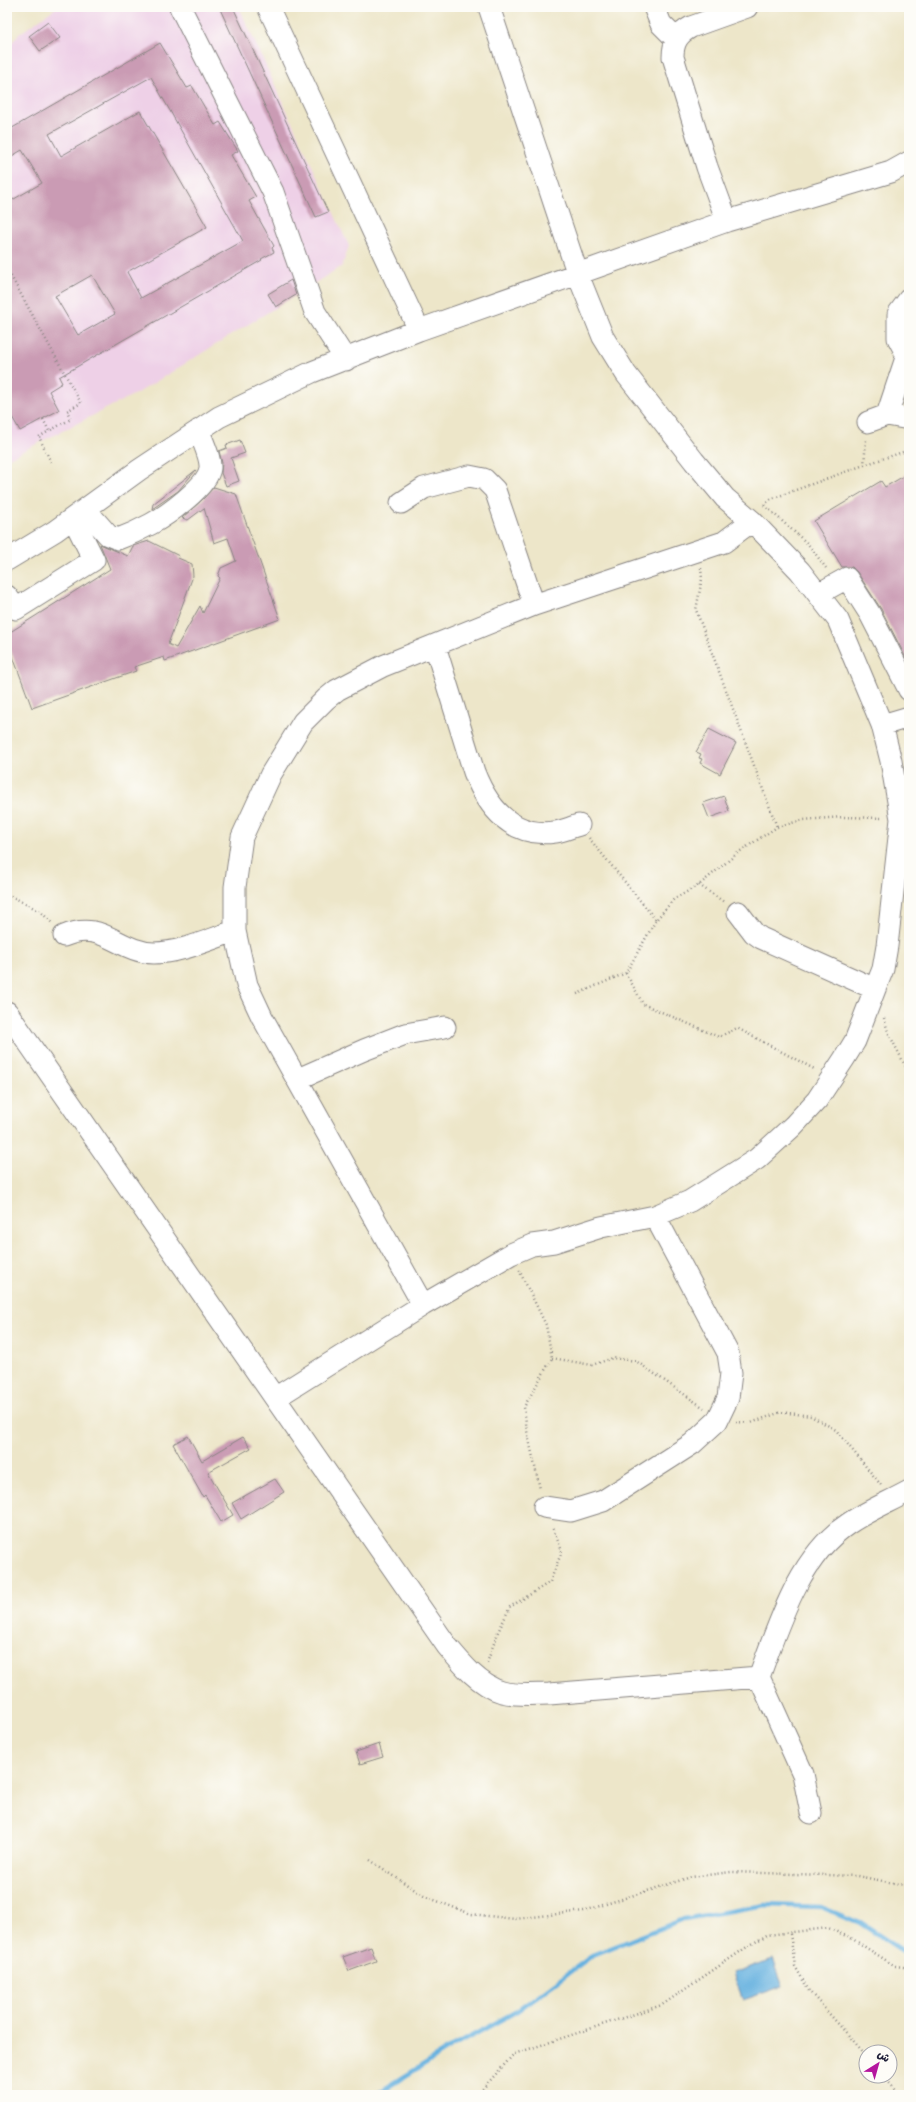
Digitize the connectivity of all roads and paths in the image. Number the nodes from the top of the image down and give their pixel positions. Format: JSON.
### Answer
{"nodes":[{"id":1,"x":180,"y":7,"type":"edge"},
{"id":2,"x":268,"y":7,"type":"edge"},
{"id":3,"x":489,"y":7,"type":"edge"},
{"id":4,"x":654,"y":7,"type":"edge"},
{"id":5,"x":747,"y":7,"type":"edge"},
{"id":6,"x":676,"y":39,"type":"junction"},
{"id":7,"x":903,"y":168,"type":"edge"},
{"id":8,"x":727,"y":221,"type":"junction"},
{"id":9,"x":7,"y":269,"type":"edge"},
{"id":10,"x":578,"y":275,"type":"junction"},
{"id":11,"x":909,"y":299,"type":"edge"},
{"id":12,"x":419,"y":330,"type":"junction"},
{"id":13,"x":346,"y":360,"type":"junction"},
{"id":14,"x":878,"y":418,"type":"junction"},
{"id":15,"x":43,"y":419,"type":"dead end"},
{"id":16,"x":909,"y":419,"type":"edge"},
{"id":17,"x":199,"y":430,"type":"junction"},
{"id":18,"x":49,"y":431,"type":"junction"},
{"id":19,"x":909,"y":450,"type":"edge"},
{"id":20,"x":52,"y":462,"type":"dead end"},
{"id":21,"x":864,"y":465,"type":"junction"},
{"id":22,"x":401,"y":503,"type":"dead end"},
{"id":23,"x":79,"y":514,"type":"junction"},
{"id":24,"x":752,"y":521,"type":"junction"},
{"id":25,"x":700,"y":550,"type":"junction"},
{"id":26,"x":12,"y":551,"type":"edge"},
{"id":27,"x":818,"y":594,"type":"junction"},
{"id":28,"x":7,"y":596,"type":"edge"},
{"id":29,"x":534,"y":605,"type":"junction"},
{"id":30,"x":435,"y":646,"type":"junction"},
{"id":31,"x":909,"y":690,"type":"edge"},
{"id":32,"x":909,"y":717,"type":"edge"},
{"id":33,"x":882,"y":725,"type":"junction"},
{"id":34,"x":905,"y":819,"type":"edge"},
{"id":35,"x":579,"y":825,"type":"joint"},
{"id":36,"x":778,"y":827,"type":"junction"},
{"id":37,"x":699,"y":885,"type":"junction"},
{"id":38,"x":7,"y":894,"type":"edge"},
{"id":39,"x":900,"y":909,"type":"edge"},
{"id":40,"x":738,"y":912,"type":"joint"},
{"id":41,"x":656,"y":920,"type":"junction"},
{"id":42,"x":235,"y":932,"type":"junction"},
{"id":43,"x":64,"y":936,"type":"joint"},
{"id":44,"x":626,"y":973,"type":"junction"},
{"id":45,"x":875,"y":989,"type":"junction"},
{"id":46,"x":577,"y":994,"type":"dead end"},
{"id":47,"x":7,"y":1012,"type":"edge"},
{"id":48,"x":445,"y":1027,"type":"dead end"},
{"id":49,"x":909,"y":1073,"type":"edge"},
{"id":50,"x":831,"y":1078,"type":"junction"},
{"id":51,"x":298,"y":1079,"type":"junction"},
{"id":52,"x":656,"y":1216,"type":"junction"},
{"id":53,"x":511,"y":1254,"type":"junction"},
{"id":54,"x":423,"y":1305,"type":"junction"},
{"id":55,"x":275,"y":1398,"type":"junction"},
{"id":56,"x":909,"y":1491,"type":"edge"},
{"id":57,"x":544,"y":1507,"type":"junction"},
{"id":58,"x":759,"y":1677,"type":"junction"},
{"id":59,"x":481,"y":1680,"type":"junction"},
{"id":60,"x":811,"y":1813,"type":"dead end"},
{"id":61,"x":370,"y":1860,"type":"dead end"},
{"id":62,"x":909,"y":1886,"type":"edge"},
{"id":63,"x":790,"y":1934,"type":"junction"},
{"id":64,"x":909,"y":1964,"type":"edge"},
{"id":65,"x":858,"y":2047,"type":"edge"},
{"id":66,"x":891,"y":2084,"type":"edge"},
{"id":67,"x":477,"y":2095,"type":"edge"},
{"id":68,"x":901,"y":2095,"type":"edge"}],
"edges":[{"from":1,"to":13,"type":"street"},
{"from":2,"to":12,"type":"street"},
{"from":3,"to":10,"type":"street"},
{"from":4,"to":6,"type":"street"},
{"from":5,"to":6,"type":"street"},
{"from":6,"to":8,"type":"street"},
{"from":7,"to":8,"type":"street"},
{"from":8,"to":10,"type":"street"},
{"from":9,"to":18,"type":"path"},
{"from":10,"to":12,"type":"street"},
{"from":10,"to":24,"type":"street"},
{"from":11,"to":14,"type":"street"},
{"from":12,"to":13,"type":"street"},
{"from":13,"to":17,"type":"street"},
{"from":14,"to":16,"type":"street"},
{"from":14,"to":21,"type":"path"},
{"from":15,"to":18,"type":"path"},
{"from":17,"to":23,"type":"street"},
{"from":17,"to":23,"type":"street"},
{"from":18,"to":20,"type":"path"},
{"from":19,"to":21,"type":"path"},
{"from":21,"to":24,"type":"path"},
{"from":22,"to":29,"type":"street"},
{"from":23,"to":26,"type":"street"},
{"from":23,"to":28,"type":"street"},
{"from":24,"to":25,"type":"street"},
{"from":24,"to":27,"type":"street"},
{"from":25,"to":29,"type":"street"},
{"from":25,"to":36,"type":"path"},
{"from":27,"to":31,"type":"street"},
{"from":27,"to":33,"type":"street"},
{"from":29,"to":30,"type":"street"},
{"from":30,"to":35,"type":"street"},
{"from":30,"to":42,"type":"street"},
{"from":32,"to":33,"type":"street"},
{"from":33,"to":34,"type":"street"},
{"from":34,"to":36,"type":"path"},
{"from":34,"to":39,"type":"street"},
{"from":35,"to":41,"type":"path"},
{"from":36,"to":37,"type":"path"},
{"from":37,"to":40,"type":"path"},
{"from":37,"to":41,"type":"path"},
{"from":38,"to":43,"type":"path"},
{"from":39,"to":45,"type":"street"},
{"from":40,"to":45,"type":"street"},
{"from":41,"to":44,"type":"path"},
{"from":42,"to":43,"type":"street"},
{"from":42,"to":51,"type":"street"},
{"from":44,"to":46,"type":"path"},
{"from":44,"to":50,"type":"path"},
{"from":45,"to":49,"type":"path"},
{"from":45,"to":50,"type":"street"},
{"from":47,"to":55,"type":"street"},
{"from":48,"to":51,"type":"street"},
{"from":50,"to":52,"type":"street"},
{"from":51,"to":54,"type":"street"},
{"from":52,"to":53,"type":"street"},
{"from":52,"to":57,"type":"street"},
{"from":53,"to":54,"type":"street"},
{"from":53,"to":57,"type":"path"},
{"from":54,"to":55,"type":"street"},
{"from":55,"to":59,"type":"street"},
{"from":56,"to":58,"type":"street"},
{"from":57,"to":59,"type":"path"},
{"from":58,"to":59,"type":"street"},
{"from":58,"to":60,"type":"street"},
{"from":61,"to":62,"type":"path"},
{"from":63,"to":64,"type":"path"},
{"from":63,"to":65,"type":"path"},
{"from":63,"to":67,"type":"path"},
{"from":66,"to":68,"type":"path"}]}
